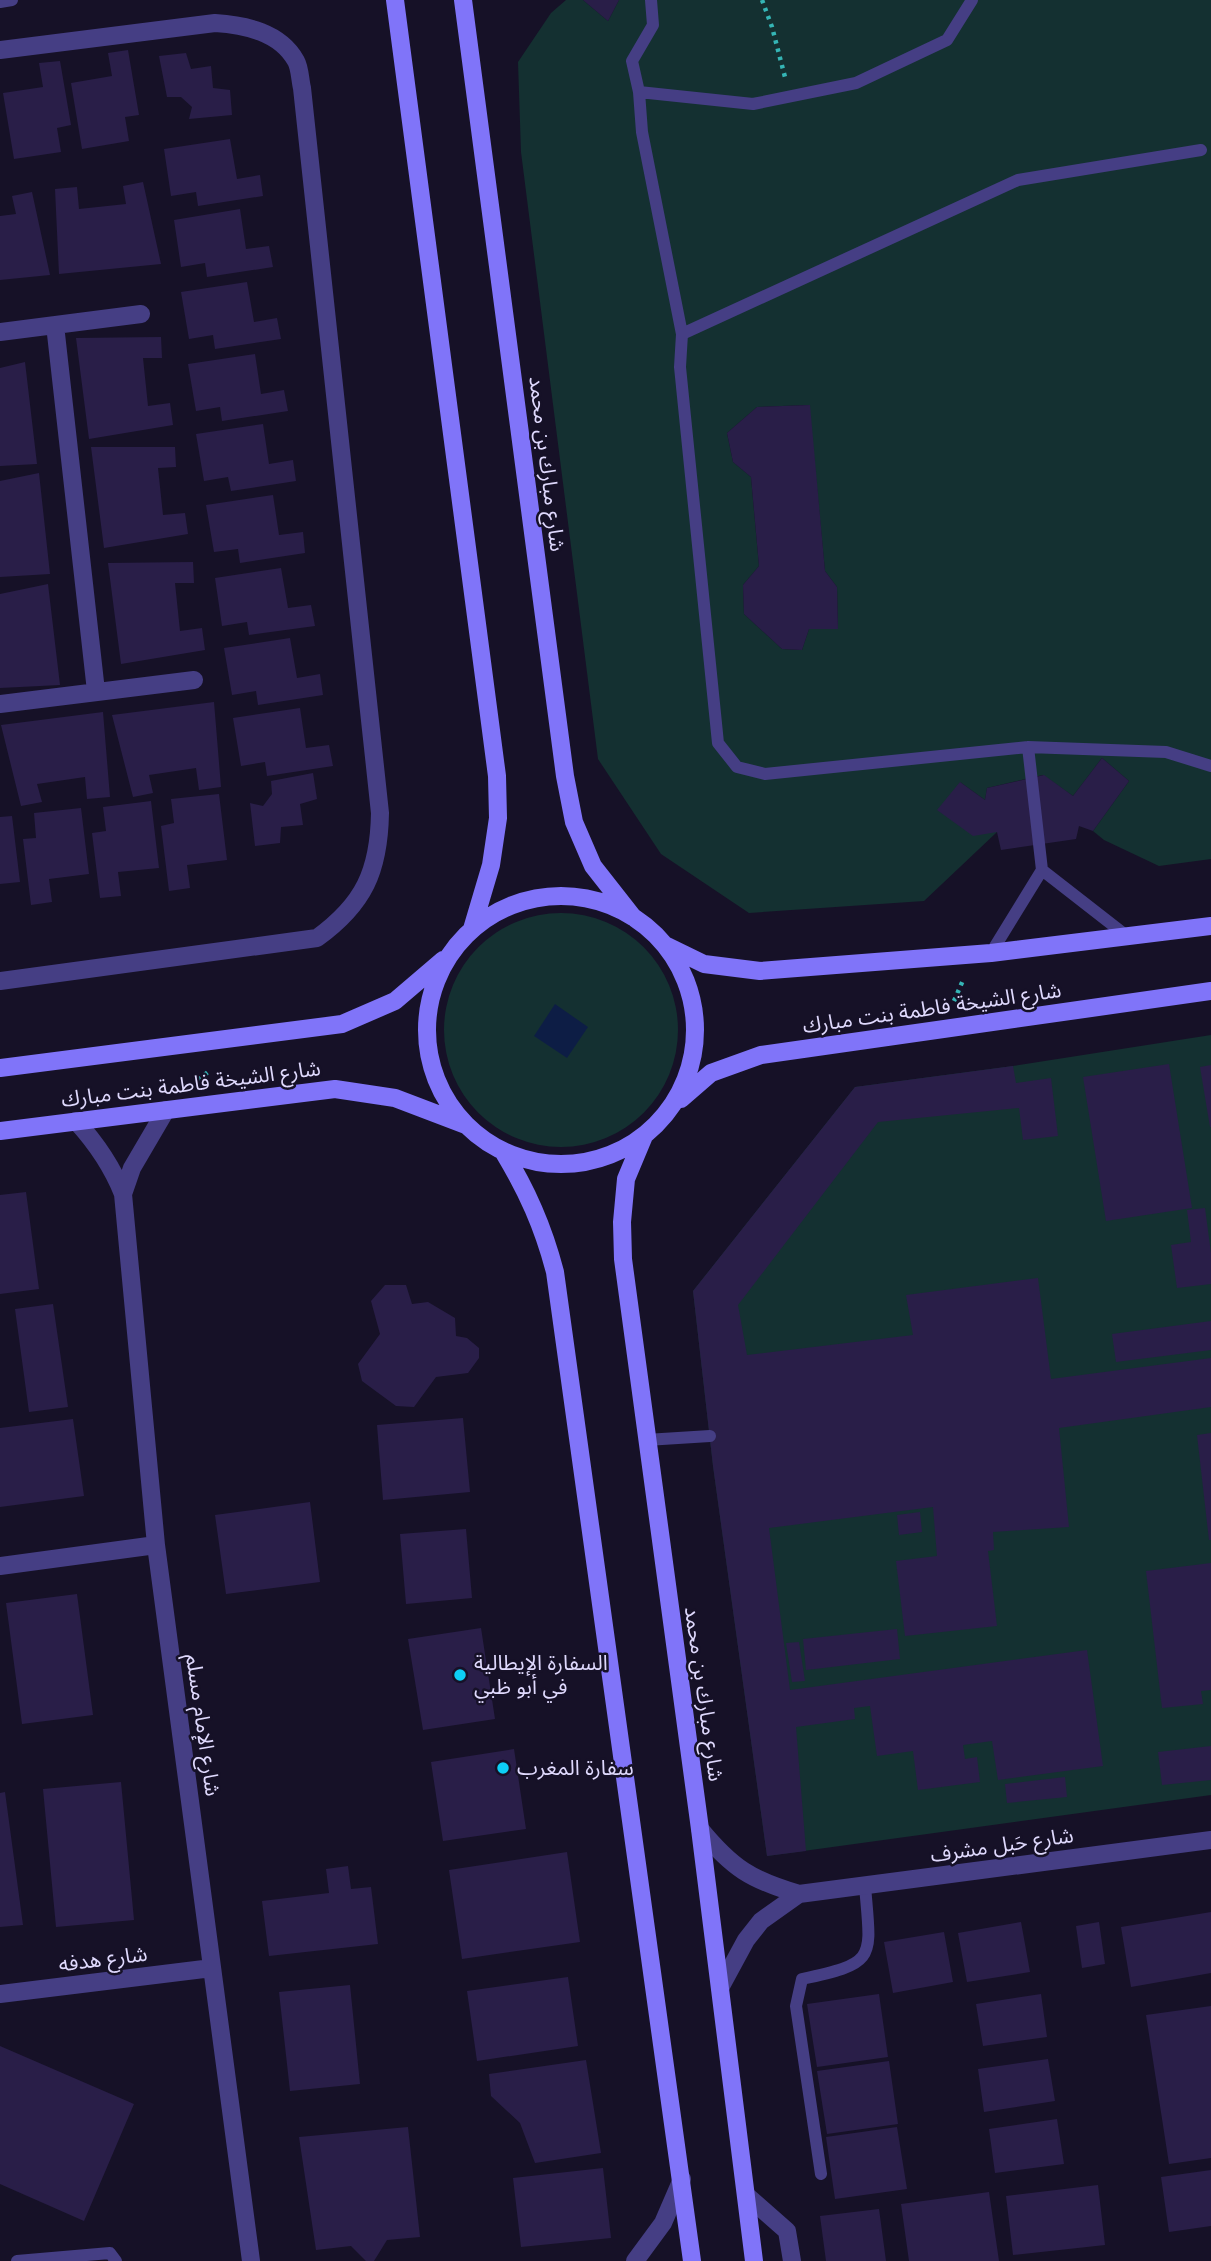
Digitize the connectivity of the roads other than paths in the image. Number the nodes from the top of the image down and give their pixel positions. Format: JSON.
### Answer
{"nodes":[{"id":1,"x":12,"y":0,"type":"edge"},
{"id":2,"x":395,"y":0,"type":"edge"},
{"id":3,"x":463,"y":0,"type":"edge"},
{"id":4,"x":651,"y":0,"type":"edge"},
{"id":5,"x":972,"y":0,"type":"edge"},
{"id":6,"x":0,"y":2,"type":"edge"},
{"id":7,"x":0,"y":50,"type":"edge"},
{"id":8,"x":639,"y":92,"type":"junction"},
{"id":9,"x":1201,"y":150,"type":"dead end"},
{"id":10,"x":141,"y":314,"type":"dead end"},
{"id":11,"x":55,"y":325,"type":"junction"},
{"id":12,"x":0,"y":332,"type":"edge"},
{"id":13,"x":682,"y":334,"type":"junction"},
{"id":14,"x":194,"y":680,"type":"dead end"},
{"id":15,"x":96,"y":691,"type":"junction"},
{"id":16,"x":0,"y":704,"type":"edge"},
{"id":17,"x":1028,"y":747,"type":"junction"},
{"id":18,"x":1211,"y":766,"type":"edge"},
{"id":19,"x":1042,"y":870,"type":"junction"},
{"id":20,"x":633,"y":917,"type":"junction"},
{"id":21,"x":1211,"y":926,"type":"edge"},
{"id":22,"x":472,"y":929,"type":"junction"},
{"id":23,"x":1128,"y":937,"type":"junction"},
{"id":24,"x":666,"y":945,"type":"junction"},
{"id":25,"x":990,"y":953,"type":"junction"},
{"id":26,"x":449,"y":956,"type":"junction"},
{"id":27,"x":0,"y":981,"type":"edge"},
{"id":28,"x":1211,"y":991,"type":"edge"},
{"id":29,"x":0,"y":1068,"type":"edge"},
{"id":30,"x":673,"y":1106,"type":"junction"},
{"id":31,"x":166,"y":1110,"type":"junction"},
{"id":32,"x":76,"y":1121,"type":"junction"},
{"id":33,"x":466,"y":1125,"type":"junction"},
{"id":34,"x":0,"y":1131,"type":"edge"},
{"id":35,"x":644,"y":1136,"type":"junction"},
{"id":36,"x":503,"y":1151,"type":"junction"},
{"id":37,"x":123,"y":1194,"type":"junction"},
{"id":38,"x":709,"y":1436,"type":"dead end"},
{"id":39,"x":646,"y":1440,"type":"junction"},
{"id":40,"x":156,"y":1545,"type":"junction"},
{"id":41,"x":0,"y":1566,"type":"edge"},
{"id":42,"x":700,"y":1829,"type":"junction"},
{"id":43,"x":1211,"y":1840,"type":"edge"},
{"id":44,"x":865,"y":1886,"type":"junction"},
{"id":45,"x":799,"y":1894,"type":"junction"},
{"id":46,"x":212,"y":1968,"type":"junction"},
{"id":47,"x":720,"y":1988,"type":"junction"},
{"id":48,"x":0,"y":1994,"type":"edge"},
{"id":49,"x":821,"y":2174,"type":"dead end"},
{"id":50,"x":682,"y":2179,"type":"junction"},
{"id":51,"x":746,"y":2195,"type":"junction"},
{"id":52,"x":17,"y":2261,"type":"edge"},
{"id":53,"x":116,"y":2261,"type":"edge"},
{"id":54,"x":251,"y":2261,"type":"edge"},
{"id":55,"x":635,"y":2261,"type":"edge"},
{"id":56,"x":692,"y":2261,"type":"edge"},
{"id":57,"x":754,"y":2261,"type":"edge"},
{"id":58,"x":792,"y":2261,"type":"edge"}],
"edges":[{"from":1,"to":6,"type":"lane"},
{"from":2,"to":22,"type":"main road"},
{"from":3,"to":20,"type":"main road","name":"شارع مبارك بن محمد"},
{"from":4,"to":8,"type":"lane"},
{"from":5,"to":8,"type":"lane"},
{"from":7,"to":27,"type":"street"},
{"from":8,"to":13,"type":"lane"},
{"from":9,"to":13,"type":"lane"},
{"from":10,"to":11,"type":"street"},
{"from":11,"to":12,"type":"street"},
{"from":11,"to":15,"type":"street"},
{"from":13,"to":17,"type":"lane"},
{"from":14,"to":15,"type":"street"},
{"from":15,"to":16,"type":"street"},
{"from":17,"to":18,"type":"lane"},
{"from":17,"to":19,"type":"lane"},
{"from":19,"to":23,"type":"lane"},
{"from":19,"to":25,"type":"lane"},
{"from":20,"to":22,"type":"main road"},
{"from":20,"to":24,"type":"main road"},
{"from":21,"to":23,"type":"main road"},
{"from":22,"to":26,"type":"main road"},
{"from":23,"to":25,"type":"main road"},
{"from":24,"to":25,"type":"main road"},
{"from":24,"to":30,"type":"main road"},
{"from":26,"to":29,"type":"main road","name":"شارع الشيخة فاطمة بنت مبارك"},
{"from":26,"to":33,"type":"main road"},
{"from":28,"to":30,"type":"main road","name":"شارع الشيخة فاطمة بنت مبارك"},
{"from":30,"to":35,"type":"main road"},
{"from":31,"to":32,"type":"main road","name":"شارع الشيخة فاطمة بنت مبارك"},
{"from":31,"to":33,"type":"main road","name":"شارع الشيخة فاطمة بنت مبارك"},
{"from":31,"to":37,"type":"street","name":"شارع الإمام مسلم"},
{"from":32,"to":34,"type":"main road","name":"شارع الشيخة فاطمة بنت مبارك"},
{"from":32,"to":37,"type":"street","name":"شارع الإمام مسلم"},
{"from":33,"to":36,"type":"main road"},
{"from":35,"to":36,"type":"main road"},
{"from":35,"to":39,"type":"main road","name":"شارع مبارك بن محمد"},
{"from":36,"to":50,"type":"main road"},
{"from":37,"to":40,"type":"street","name":"شارع الإمام مسلم"},
{"from":38,"to":39,"type":"lane"},
{"from":39,"to":42,"type":"main road","name":"شارع مبارك بن محمد"},
{"from":40,"to":41,"type":"street"},
{"from":40,"to":46,"type":"street","name":"شارع الإمام مسلم"},
{"from":42,"to":45,"type":"street","name":"شارع حَبل مشرف"},
{"from":42,"to":47,"type":"main road","name":"شارع مبارك بن محمد"},
{"from":43,"to":44,"type":"street","name":"شارع حَبل مشرف"},
{"from":44,"to":45,"type":"street","name":"شارع حَبل مشرف"},
{"from":44,"to":49,"type":"lane"},
{"from":45,"to":47,"type":"street","name":"شارع حَبل مشرف"},
{"from":46,"to":48,"type":"street","name":"شارع هدفه"},
{"from":46,"to":54,"type":"street","name":"شارع الإمام مسلم"},
{"from":47,"to":51,"type":"main road","name":"شارع مبارك بن محمد"},
{"from":50,"to":55,"type":"street"},
{"from":50,"to":56,"type":"main road"},
{"from":51,"to":57,"type":"main road","name":"شارع مبارك بن محمد"},
{"from":51,"to":58,"type":"street"},
{"from":52,"to":53,"type":"lane"}]}
